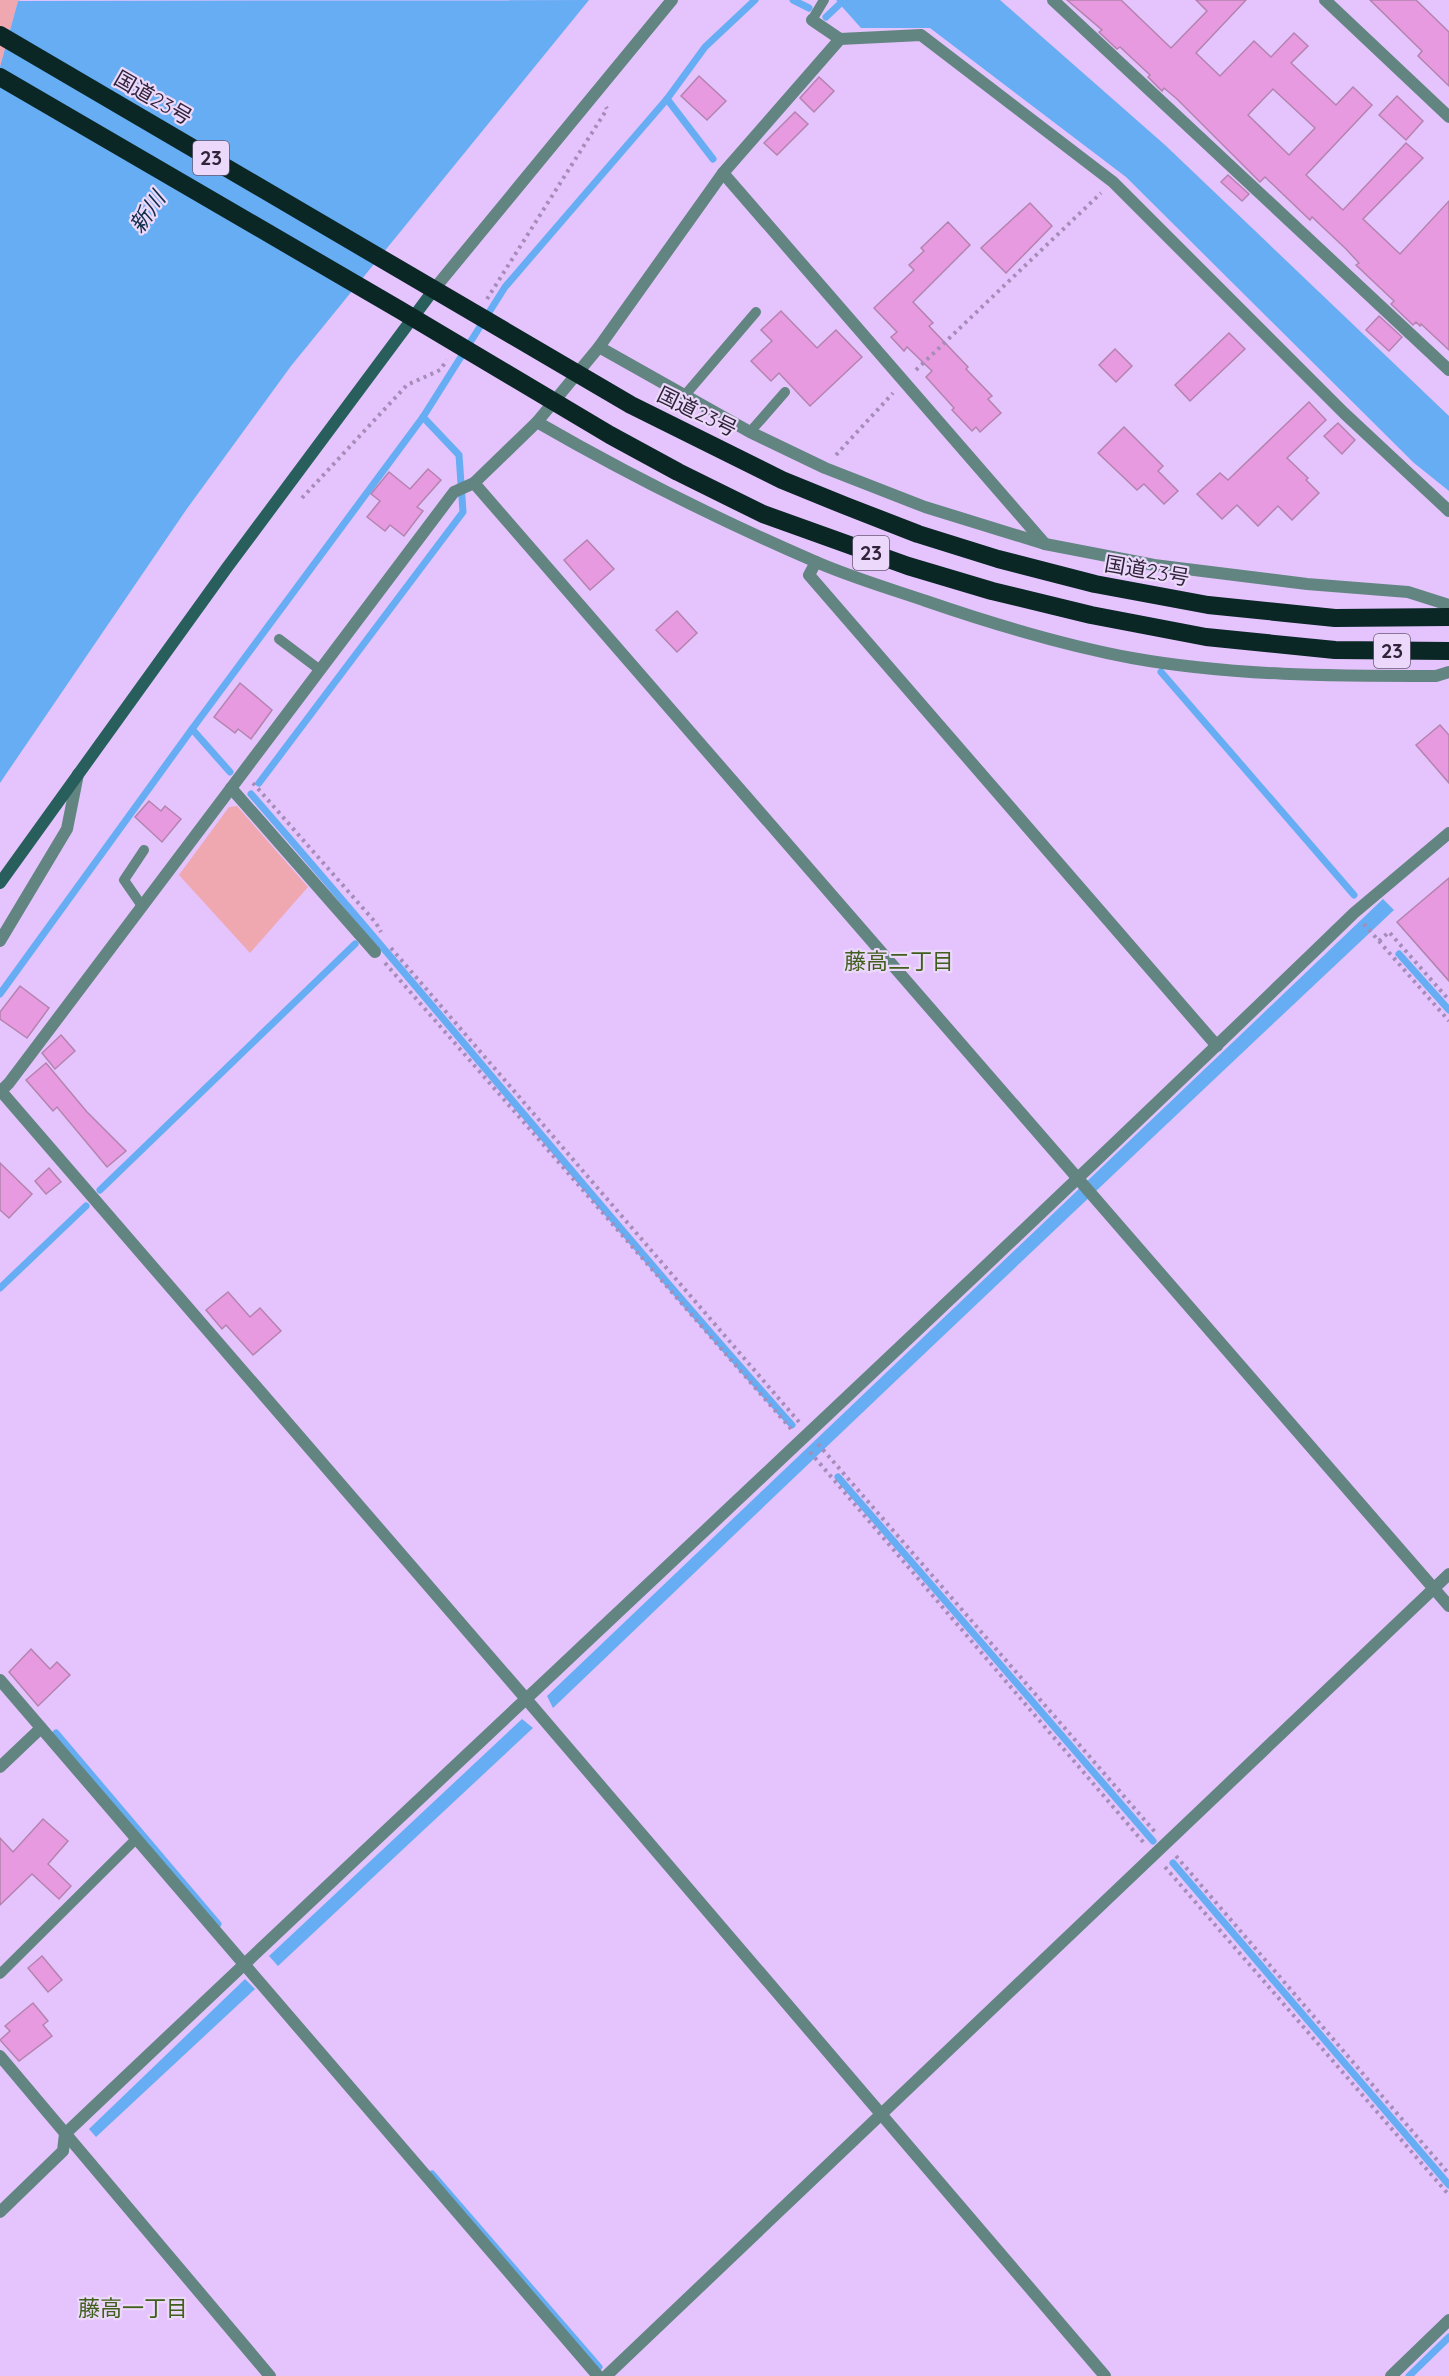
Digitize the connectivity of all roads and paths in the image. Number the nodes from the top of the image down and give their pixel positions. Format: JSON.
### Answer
{"nodes":[{"id":1,"x":672,"y":0,"type":"edge"},
{"id":2,"x":824,"y":0,"type":"edge"},
{"id":3,"x":1053,"y":0,"type":"edge"},
{"id":4,"x":1325,"y":0,"type":"edge"},
{"id":5,"x":812,"y":20,"type":"joint"},
{"id":6,"x":0,"y":35,"type":"edge"},
{"id":7,"x":840,"y":39,"type":"junction"},
{"id":8,"x":0,"y":77,"type":"edge"},
{"id":9,"x":1449,"y":117,"type":"edge"},
{"id":10,"x":723,"y":173,"type":"junction"},
{"id":11,"x":1113,"y":182,"type":"junction"},
{"id":12,"x":428,"y":284,"type":"junction"},
{"id":13,"x":756,"y":312,"type":"dead end"},
{"id":14,"x":407,"y":314,"type":"junction"},
{"id":15,"x":599,"y":347,"type":"junction"},
{"id":16,"x":1449,"y":370,"type":"edge"},
{"id":17,"x":904,"y":381,"type":"junction"},
{"id":18,"x":785,"y":392,"type":"dead end"},
{"id":19,"x":684,"y":395,"type":"junction"},
{"id":20,"x":537,"y":423,"type":"junction"},
{"id":21,"x":750,"y":432,"type":"junction"},
{"id":22,"x":825,"y":468,"type":"junction"},
{"id":23,"x":471,"y":484,"type":"junction"},
{"id":24,"x":1449,"y":511,"type":"edge"},
{"id":25,"x":1045,"y":544,"type":"junction"},
{"id":26,"x":816,"y":562,"type":"junction"},
{"id":27,"x":1449,"y":605,"type":"edge"},
{"id":28,"x":1449,"y":618,"type":"edge"},
{"id":29,"x":279,"y":639,"type":"dead end"},
{"id":30,"x":1449,"y":651,"type":"edge"},
{"id":31,"x":320,"y":670,"type":"junction"},
{"id":32,"x":1449,"y":672,"type":"edge"},
{"id":33,"x":244,"y":771,"type":"junction"},
{"id":34,"x":78,"y":774,"type":"junction"},
{"id":35,"x":231,"y":788,"type":"junction"},
{"id":36,"x":1449,"y":833,"type":"edge"},
{"id":37,"x":144,"y":850,"type":"dead end"},
{"id":38,"x":0,"y":883,"type":"edge"},
{"id":39,"x":142,"y":906,"type":"junction"},
{"id":40,"x":1374,"y":936,"type":"dead end"},
{"id":41,"x":0,"y":940,"type":"edge"},
{"id":42,"x":1379,"y":941,"type":"junction"},
{"id":43,"x":375,"y":952,"type":"joint"},
{"id":44,"x":1449,"y":1000,"type":"edge"},
{"id":45,"x":1449,"y":1021,"type":"edge"},
{"id":46,"x":1217,"y":1046,"type":"junction"},
{"id":47,"x":0,"y":1091,"type":"edge"},
{"id":48,"x":1079,"y":1182,"type":"junction"},
{"id":49,"x":805,"y":1437,"type":"junction"},
{"id":50,"x":827,"y":1454,"type":"dead end"},
{"id":51,"x":819,"y":1462,"type":"dead end"},
{"id":52,"x":1449,"y":1574,"type":"edge"},
{"id":53,"x":1434,"y":1588,"type":"junction"},
{"id":54,"x":1449,"y":1606,"type":"edge"},
{"id":55,"x":0,"y":1680,"type":"edge"},
{"id":56,"x":527,"y":1700,"type":"junction"},
{"id":57,"x":40,"y":1728,"type":"junction"},
{"id":58,"x":0,"y":1767,"type":"edge"},
{"id":59,"x":136,"y":1839,"type":"junction"},
{"id":60,"x":1166,"y":1844,"type":"junction"},
{"id":61,"x":1155,"y":1855,"type":"junction"},
{"id":62,"x":243,"y":1964,"type":"junction"},
{"id":63,"x":0,"y":1974,"type":"edge"},
{"id":64,"x":0,"y":2056,"type":"edge"},
{"id":65,"x":882,"y":2115,"type":"junction"},
{"id":66,"x":65,"y":2134,"type":"junction"},
{"id":67,"x":1449,"y":2174,"type":"edge"},
{"id":68,"x":1449,"y":2195,"type":"edge"},
{"id":69,"x":0,"y":2212,"type":"edge"},
{"id":70,"x":1449,"y":2320,"type":"edge"},
{"id":71,"x":270,"y":2376,"type":"edge"},
{"id":72,"x":598,"y":2376,"type":"edge"},
{"id":73,"x":606,"y":2376,"type":"edge"},
{"id":74,"x":1105,"y":2376,"type":"edge"},
{"id":75,"x":1391,"y":2376,"type":"edge"}],
"edges":[{"from":1,"to":12,"type":"street"},
{"from":2,"to":5,"type":"lane"},
{"from":3,"to":16,"type":"street"},
{"from":4,"to":9,"type":"street"},
{"from":5,"to":7,"type":"street"},
{"from":6,"to":12,"type":"highway","name":"国道23号","number":"23"},
{"from":7,"to":10,"type":"street"},
{"from":7,"to":11,"type":"street"},
{"from":8,"to":14,"type":"highway","number":"23"},
{"from":10,"to":15,"type":"street"},
{"from":10,"to":17,"type":"street"},
{"from":11,"to":17,"type":"path"},
{"from":11,"to":24,"type":"street"},
{"from":12,"to":14,"type":"street"},
{"from":12,"to":28,"type":"highway","name":"国道23号","number":"23"},
{"from":13,"to":19,"type":"lane"},
{"from":14,"to":30,"type":"highway","number":"23"},
{"from":14,"to":34,"type":"street"},
{"from":15,"to":19,"type":"street"},
{"from":15,"to":20,"type":"street"},
{"from":17,"to":22,"type":"path"},
{"from":17,"to":25,"type":"street"},
{"from":18,"to":21,"type":"lane"},
{"from":19,"to":21,"type":"street"},
{"from":20,"to":23,"type":"street"},
{"from":20,"to":26,"type":"street"},
{"from":21,"to":22,"type":"street"},
{"from":22,"to":25,"type":"street"},
{"from":23,"to":31,"type":"street"},
{"from":23,"to":48,"type":"street"},
{"from":25,"to":27,"type":"street"},
{"from":26,"to":32,"type":"street"},
{"from":26,"to":46,"type":"street"},
{"from":29,"to":31,"type":"lane"},
{"from":31,"to":33,"type":"street"},
{"from":33,"to":35,"type":"street"},
{"from":33,"to":49,"type":"path"},
{"from":34,"to":38,"type":"street"},
{"from":34,"to":41,"type":"street"},
{"from":35,"to":39,"type":"street"},
{"from":35,"to":43,"type":"street"},
{"from":36,"to":46,"type":"street"},
{"from":37,"to":39,"type":"lane"},
{"from":39,"to":47,"type":"street"},
{"from":40,"to":42,"type":"path"},
{"from":42,"to":44,"type":"path"},
{"from":42,"to":45,"type":"path"},
{"from":43,"to":49,"type":"path"},
{"from":46,"to":48,"type":"street"},
{"from":47,"to":56,"type":"street"},
{"from":48,"to":49,"type":"street"},
{"from":48,"to":53,"type":"street"},
{"from":49,"to":56,"type":"street"},
{"from":50,"to":60,"type":"path"},
{"from":51,"to":61,"type":"path"},
{"from":52,"to":53,"type":"street"},
{"from":53,"to":54,"type":"street"},
{"from":53,"to":60,"type":"street"},
{"from":55,"to":57,"type":"street"},
{"from":56,"to":62,"type":"street"},
{"from":56,"to":65,"type":"street"},
{"from":57,"to":58,"type":"street"},
{"from":57,"to":59,"type":"street"},
{"from":59,"to":62,"type":"street"},
{"from":59,"to":63,"type":"lane"},
{"from":60,"to":61,"type":"street"},
{"from":60,"to":67,"type":"path"},
{"from":61,"to":65,"type":"street"},
{"from":61,"to":68,"type":"path"},
{"from":62,"to":66,"type":"street"},
{"from":62,"to":72,"type":"street"},
{"from":64,"to":66,"type":"street"},
{"from":65,"to":73,"type":"street"},
{"from":65,"to":74,"type":"street"},
{"from":66,"to":69,"type":"street"},
{"from":66,"to":71,"type":"street"},
{"from":70,"to":75,"type":"street"}]}
